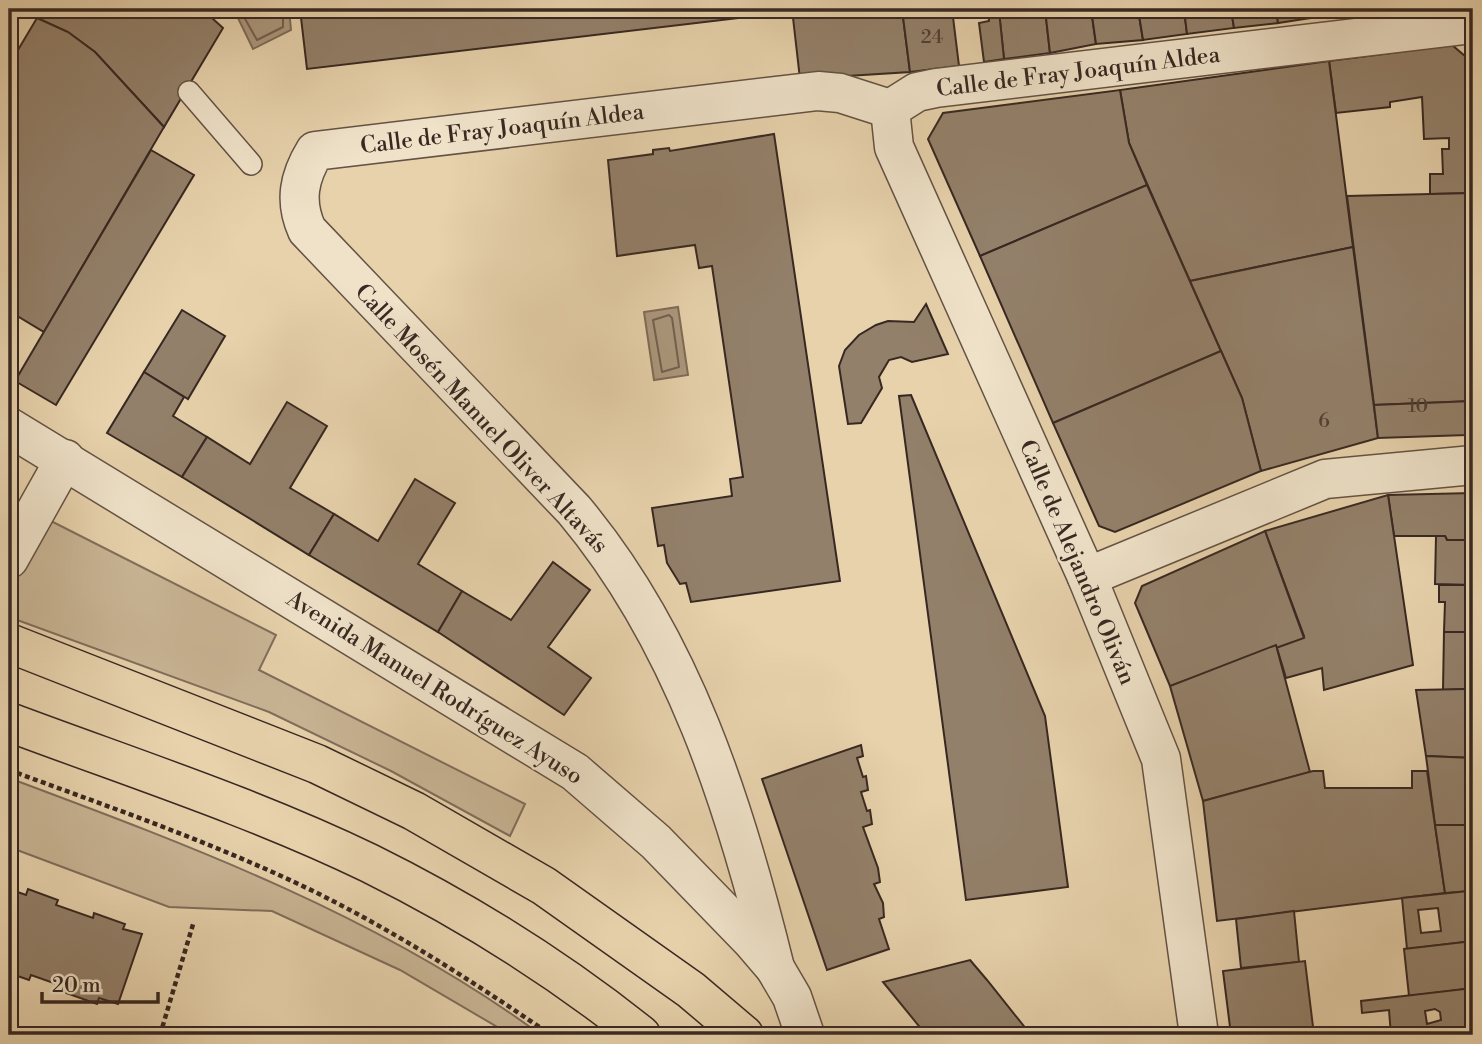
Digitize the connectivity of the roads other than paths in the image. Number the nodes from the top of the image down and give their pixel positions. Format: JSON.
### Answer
{"nodes":[{"id":1,"x":1473,"y":24,"type":"edge"},
{"id":2,"x":190,"y":92,"type":"dead end"},
{"id":3,"x":890,"y":109,"type":"junction"},
{"id":4,"x":315,"y":151,"type":"joint"},
{"id":5,"x":251,"y":164,"type":"dead end"},
{"id":6,"x":9,"y":427,"type":"edge"},
{"id":7,"x":65,"y":459,"type":"junction"},
{"id":8,"x":1473,"y":466,"type":"edge"},
{"id":9,"x":9,"y":559,"type":"edge"},
{"id":10,"x":1087,"y":578,"type":"junction"},
{"id":11,"x":9,"y":643,"type":"edge"},
{"id":12,"x":9,"y":722,"type":"edge"},
{"id":13,"x":775,"y":968,"type":"junction"},
{"id":14,"x":641,"y":1035,"type":"edge"},
{"id":15,"x":744,"y":1035,"type":"edge"},
{"id":16,"x":805,"y":1035,"type":"edge"},
{"id":17,"x":1199,"y":1035,"type":"edge"}],
"edges":[{"from":1,"to":3,"type":"street","name":"Calle de Fray Joaquín Aldea"},
{"from":2,"to":5,"type":"lane"},
{"from":3,"to":4,"type":"street","name":"Calle de Fray Joaquín Aldea"},
{"from":3,"to":10,"type":"street","name":"Calle de Alejandro Oliván"},
{"from":4,"to":13,"type":"street","name":"Calle Mosén Manuel Oliver Altavás"},
{"from":6,"to":7,"type":"street","name":"Avenida Manuel Rodríguez Ayuso"},
{"from":7,"to":9,"type":"street"},
{"from":7,"to":13,"type":"street","name":"Avenida Manuel Rodríguez Ayuso"},
{"from":8,"to":10,"type":"street"},
{"from":10,"to":17,"type":"street","name":"Calle de Alejandro Oliván"},
{"from":11,"to":15,"type":"highway"},
{"from":12,"to":14,"type":"highway"},
{"from":13,"to":16,"type":"street","name":"Avenida Manuel Rodríguez Ayuso"}]}
